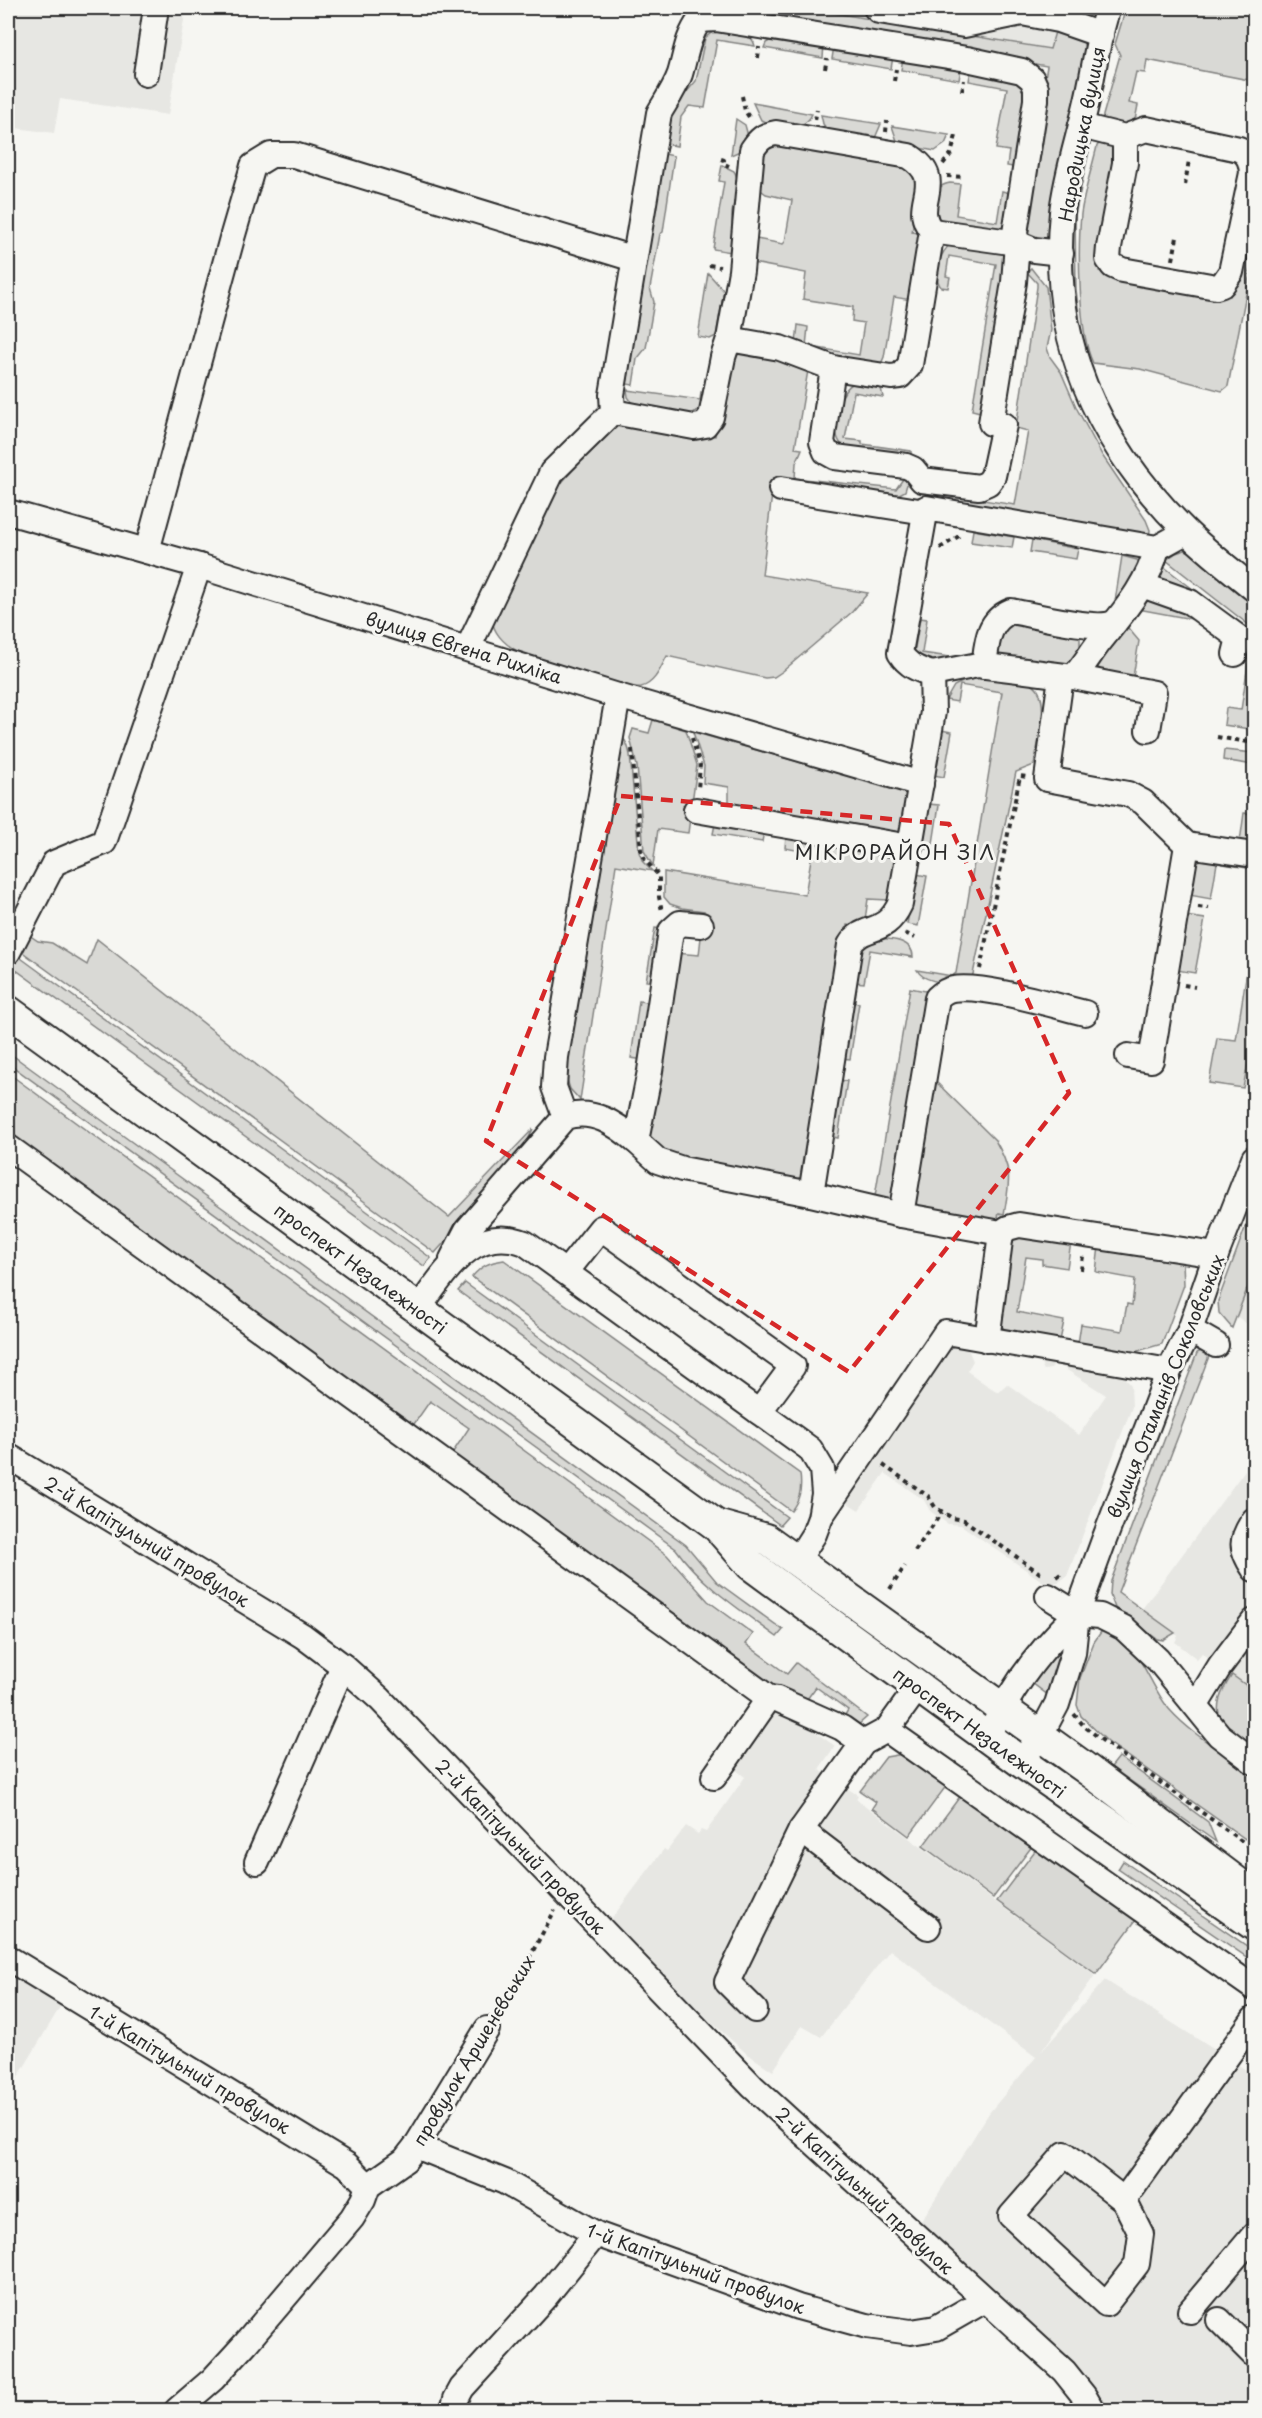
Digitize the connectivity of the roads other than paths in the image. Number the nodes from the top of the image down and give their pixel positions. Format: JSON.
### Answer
{"nodes":[{"id":1,"x":156,"y":8,"type":"edge"},
{"id":2,"x":876,"y":8,"type":"edge"},
{"id":3,"x":1108,"y":8,"type":"edge"},
{"id":4,"x":1022,"y":10,"type":"edge"},
{"id":5,"x":1101,"y":35,"type":"junction"},
{"id":6,"x":146,"y":74,"type":"dead end"},
{"id":7,"x":1081,"y":126,"type":"junction"},
{"id":8,"x":1125,"y":137,"type":"junction"},
{"id":9,"x":932,"y":231,"type":"junction"},
{"id":10,"x":1017,"y":243,"type":"junction"},
{"id":11,"x":1061,"y":253,"type":"junction"},
{"id":12,"x":634,"y":259,"type":"junction"},
{"id":13,"x":729,"y":339,"type":"junction"},
{"id":14,"x":833,"y":368,"type":"junction"},
{"id":15,"x":613,"y":412,"type":"junction"},
{"id":16,"x":922,"y":480,"type":"junction"},
{"id":17,"x":781,"y":489,"type":"dead end"},
{"id":18,"x":926,"y":510,"type":"junction"},
{"id":19,"x":8,"y":512,"type":"edge"},
{"id":20,"x":1186,"y":532,"type":"junction"},
{"id":21,"x":1158,"y":548,"type":"junction"},
{"id":22,"x":147,"y":551,"type":"junction"},
{"id":23,"x":199,"y":566,"type":"junction"},
{"id":24,"x":1142,"y":585,"type":"junction"},
{"id":25,"x":1254,"y":589,"type":"edge"},
{"id":26,"x":1076,"y":622,"type":"junction"},
{"id":27,"x":1115,"y":622,"type":"junction"},
{"id":28,"x":468,"y":648,"type":"junction"},
{"id":29,"x":1091,"y":653,"type":"junction"},
{"id":30,"x":1235,"y":654,"type":"dead end"},
{"id":31,"x":984,"y":666,"type":"junction"},
{"id":32,"x":932,"y":675,"type":"junction"},
{"id":33,"x":1067,"y":677,"type":"junction"},
{"id":34,"x":618,"y":696,"type":"junction"},
{"id":35,"x":1148,"y":730,"type":"dead end"},
{"id":36,"x":921,"y":784,"type":"junction"},
{"id":37,"x":696,"y":810,"type":"road end"},
{"id":38,"x":1186,"y":844,"type":"junction"},
{"id":39,"x":910,"y":847,"type":"junction"},
{"id":40,"x":1254,"y":855,"type":"edge"},
{"id":41,"x":701,"y":925,"type":"dead end"},
{"id":42,"x":8,"y":952,"type":"edge"},
{"id":43,"x":8,"y":1011,"type":"edge"},
{"id":44,"x":1086,"y":1013,"type":"dead end"},
{"id":45,"x":1128,"y":1056,"type":"dead end"},
{"id":46,"x":565,"y":1117,"type":"junction"},
{"id":47,"x":636,"y":1141,"type":"junction"},
{"id":48,"x":8,"y":1147,"type":"edge"},
{"id":49,"x":1254,"y":1158,"type":"edge"},
{"id":50,"x":811,"y":1194,"type":"junction"},
{"id":51,"x":901,"y":1215,"type":"junction"},
{"id":52,"x":1001,"y":1233,"type":"junction"},
{"id":53,"x":1216,"y":1256,"type":"junction"},
{"id":54,"x":449,"y":1266,"type":"junction"},
{"id":55,"x":566,"y":1272,"type":"junction"},
{"id":56,"x":418,"y":1309,"type":"junction"},
{"id":57,"x":1190,"y":1330,"type":"junction"},
{"id":58,"x":987,"y":1340,"type":"junction"},
{"id":59,"x":1216,"y":1346,"type":"dead end"},
{"id":60,"x":1169,"y":1371,"type":"junction"},
{"id":61,"x":759,"y":1412,"type":"junction"},
{"id":62,"x":8,"y":1456,"type":"edge"},
{"id":63,"x":820,"y":1518,"type":"junction"},
{"id":64,"x":1254,"y":1520,"type":"edge"},
{"id":65,"x":716,"y":1525,"type":"junction"},
{"id":66,"x":797,"y":1561,"type":"junction"},
{"id":67,"x":1254,"y":1569,"type":"edge"},
{"id":68,"x":1048,"y":1596,"type":"dead end"},
{"id":69,"x":1077,"y":1614,"type":"junction"},
{"id":70,"x":1254,"y":1621,"type":"edge"},
{"id":71,"x":343,"y":1666,"type":"junction"},
{"id":72,"x":918,"y":1687,"type":"junction"},
{"id":73,"x":769,"y":1698,"type":"junction"},
{"id":74,"x":1196,"y":1705,"type":"junction"},
{"id":75,"x":1001,"y":1708,"type":"junction"},
{"id":76,"x":887,"y":1730,"type":"junction"},
{"id":77,"x":1040,"y":1736,"type":"junction"},
{"id":78,"x":988,"y":1738,"type":"junction"},
{"id":79,"x":863,"y":1743,"type":"junction"},
{"id":80,"x":1021,"y":1762,"type":"junction"},
{"id":81,"x":1254,"y":1762,"type":"edge"},
{"id":82,"x":714,"y":1777,"type":"dead end"},
{"id":83,"x":801,"y":1830,"type":"junction"},
{"id":84,"x":257,"y":1862,"type":"dead end"},
{"id":85,"x":1254,"y":1895,"type":"edge"},
{"id":86,"x":1254,"y":1925,"type":"edge"},
{"id":87,"x":928,"y":1927,"type":"dead end"},
{"id":88,"x":8,"y":1958,"type":"edge"},
{"id":89,"x":1254,"y":1988,"type":"edge"},
{"id":90,"x":755,"y":2010,"type":"dead end"},
{"id":91,"x":1254,"y":2019,"type":"edge"},
{"id":92,"x":487,"y":2029,"type":"road end"},
{"id":93,"x":416,"y":2146,"type":"junction"},
{"id":94,"x":368,"y":2186,"type":"junction"},
{"id":95,"x":1124,"y":2200,"type":"junction"},
{"id":96,"x":596,"y":2234,"type":"junction"},
{"id":97,"x":1254,"y":2235,"type":"edge"},
{"id":98,"x":985,"y":2300,"type":"junction"},
{"id":99,"x":1190,"y":2311,"type":"dead end"},
{"id":100,"x":1219,"y":2320,"type":"dead end"},
{"id":101,"x":1254,"y":2355,"type":"edge"},
{"id":102,"x":177,"y":2410,"type":"edge"},
{"id":103,"x":453,"y":2410,"type":"edge"},
{"id":104,"x":1092,"y":2410,"type":"edge"}],
"edges":[{"from":1,"to":6,"type":"street"},
{"from":2,"to":4,"type":"street"},
{"from":3,"to":5,"type":"street","name":"Народицька вулиця"},
{"from":4,"to":5,"type":"street"},
{"from":5,"to":7,"type":"street","name":"Народицька вулиця"},
{"from":7,"to":8,"type":"street"},
{"from":7,"to":11,"type":"street","name":"Народицька вулиця"},
{"from":8,"to":8,"type":"street"},
{"from":9,"to":10,"type":"street"},
{"from":9,"to":13,"type":"street"},
{"from":9,"to":14,"type":"street"},
{"from":10,"to":11,"type":"street"},
{"from":10,"to":12,"type":"street"},
{"from":10,"to":16,"type":"street"},
{"from":11,"to":20,"type":"street","name":"Народицька вулиця"},
{"from":12,"to":15,"type":"street"},
{"from":12,"to":22,"type":"street"},
{"from":13,"to":14,"type":"street"},
{"from":13,"to":15,"type":"street"},
{"from":14,"to":16,"type":"street"},
{"from":15,"to":28,"type":"street"},
{"from":16,"to":18,"type":"street"},
{"from":17,"to":18,"type":"street"},
{"from":18,"to":21,"type":"street"},
{"from":18,"to":32,"type":"street"},
{"from":19,"to":22,"type":"street","name":"вулиця Євгена Рихліка"},
{"from":20,"to":21,"type":"street"},
{"from":20,"to":25,"type":"street","name":"Народицька вулиця"},
{"from":21,"to":24,"type":"street"},
{"from":22,"to":23,"type":"street","name":"вулиця Євгена Рихліка"},
{"from":23,"to":28,"type":"street","name":"вулиця Євгена Рихліка"},
{"from":23,"to":42,"type":"street"},
{"from":24,"to":27,"type":"street"},
{"from":24,"to":30,"type":"street"},
{"from":26,"to":27,"type":"street"},
{"from":26,"to":29,"type":"street"},
{"from":26,"to":31,"type":"street"},
{"from":27,"to":29,"type":"street"},
{"from":28,"to":34,"type":"street","name":"вулиця Євгена Рихліка"},
{"from":29,"to":33,"type":"street"},
{"from":31,"to":32,"type":"street"},
{"from":31,"to":33,"type":"street"},
{"from":32,"to":36,"type":"street"},
{"from":33,"to":35,"type":"street"},
{"from":33,"to":38,"type":"street"},
{"from":34,"to":36,"type":"street","name":"вулиця Євгена Рихліка"},
{"from":34,"to":46,"type":"street"},
{"from":36,"to":39,"type":"street"},
{"from":37,"to":39,"type":"street"},
{"from":38,"to":40,"type":"street"},
{"from":38,"to":45,"type":"street"},
{"from":39,"to":50,"type":"street"},
{"from":41,"to":47,"type":"street"},
{"from":43,"to":56,"type":"main road","name":"проспект Незалежності"},
{"from":44,"to":51,"type":"street"},
{"from":46,"to":47,"type":"street"},
{"from":46,"to":54,"type":"street"},
{"from":47,"to":50,"type":"street"},
{"from":48,"to":73,"type":"street"},
{"from":49,"to":53,"type":"street","name":"вулиця Отаманів Соколовських"},
{"from":50,"to":51,"type":"street"},
{"from":51,"to":52,"type":"street"},
{"from":52,"to":53,"type":"street"},
{"from":52,"to":58,"type":"street"},
{"from":53,"to":57,"type":"street","name":"вулиця Отаманів Соколовських"},
{"from":54,"to":55,"type":"street"},
{"from":54,"to":56,"type":"street"},
{"from":55,"to":61,"type":"street"},
{"from":55,"to":61,"type":"street"},
{"from":56,"to":65,"type":"main road","name":"проспект Незалежності"},
{"from":57,"to":59,"type":"street"},
{"from":57,"to":60,"type":"street","name":"вулиця Отаманів Соколовських"},
{"from":58,"to":60,"type":"street"},
{"from":58,"to":63,"type":"street"},
{"from":60,"to":69,"type":"street","name":"вулиця Отаманів Соколовських"},
{"from":61,"to":63,"type":"street"},
{"from":62,"to":71,"type":"street","name":"2-й Капітульний провулок"},
{"from":63,"to":66,"type":"street"},
{"from":64,"to":67,"type":"street"},
{"from":65,"to":66,"type":"main road","name":"проспект Незалежності"},
{"from":65,"to":72,"type":"main road","name":"проспект Незалежності"},
{"from":66,"to":75,"type":"main road","name":"проспект Незалежності"},
{"from":68,"to":69,"type":"street"},
{"from":69,"to":74,"type":"street"},
{"from":69,"to":75,"type":"street","name":"вулиця Отаманів Соколовських"},
{"from":69,"to":77,"type":"street","name":"вулиця Отаманів Соколовських"},
{"from":70,"to":74,"type":"street"},
{"from":71,"to":84,"type":"street"},
{"from":71,"to":98,"type":"street","name":"2-й Капітульний провулок"},
{"from":72,"to":76,"type":"street"},
{"from":72,"to":78,"type":"main road","name":"проспект Незалежності"},
{"from":73,"to":79,"type":"street"},
{"from":73,"to":82,"type":"street"},
{"from":74,"to":81,"type":"street"},
{"from":75,"to":77,"type":"main road","name":"проспект Незалежності"},
{"from":75,"to":78,"type":"street","name":"вулиця Отаманів Соколовських"},
{"from":76,"to":79,"type":"street"},
{"from":76,"to":89,"type":"street"},
{"from":77,"to":80,"type":"street","name":"вулиця Отаманів Соколовських"},
{"from":77,"to":85,"type":"main road","name":"проспект Незалежності"},
{"from":78,"to":80,"type":"main road","name":"проспект Незалежності"},
{"from":79,"to":83,"type":"street"},
{"from":80,"to":86,"type":"main road","name":"проспект Незалежності"},
{"from":83,"to":87,"type":"street"},
{"from":83,"to":90,"type":"street"},
{"from":88,"to":94,"type":"street","name":"1-й Капітульний провулок"},
{"from":91,"to":95,"type":"street"},
{"from":92,"to":93,"type":"street","name":"провулок Аршенєвських"},
{"from":93,"to":94,"type":"street","name":"провулок Аршенєвських"},
{"from":93,"to":96,"type":"street","name":"1-й Капітульний провулок"},
{"from":94,"to":102,"type":"street","name":"провулок Аршенєвських"},
{"from":95,"to":95,"type":"street"},
{"from":96,"to":98,"type":"street","name":"1-й Капітульний провулок"},
{"from":96,"to":103,"type":"street"},
{"from":97,"to":99,"type":"street"},
{"from":98,"to":104,"type":"street","name":"2-й Капітульний провулок"},
{"from":100,"to":101,"type":"street"}]}
